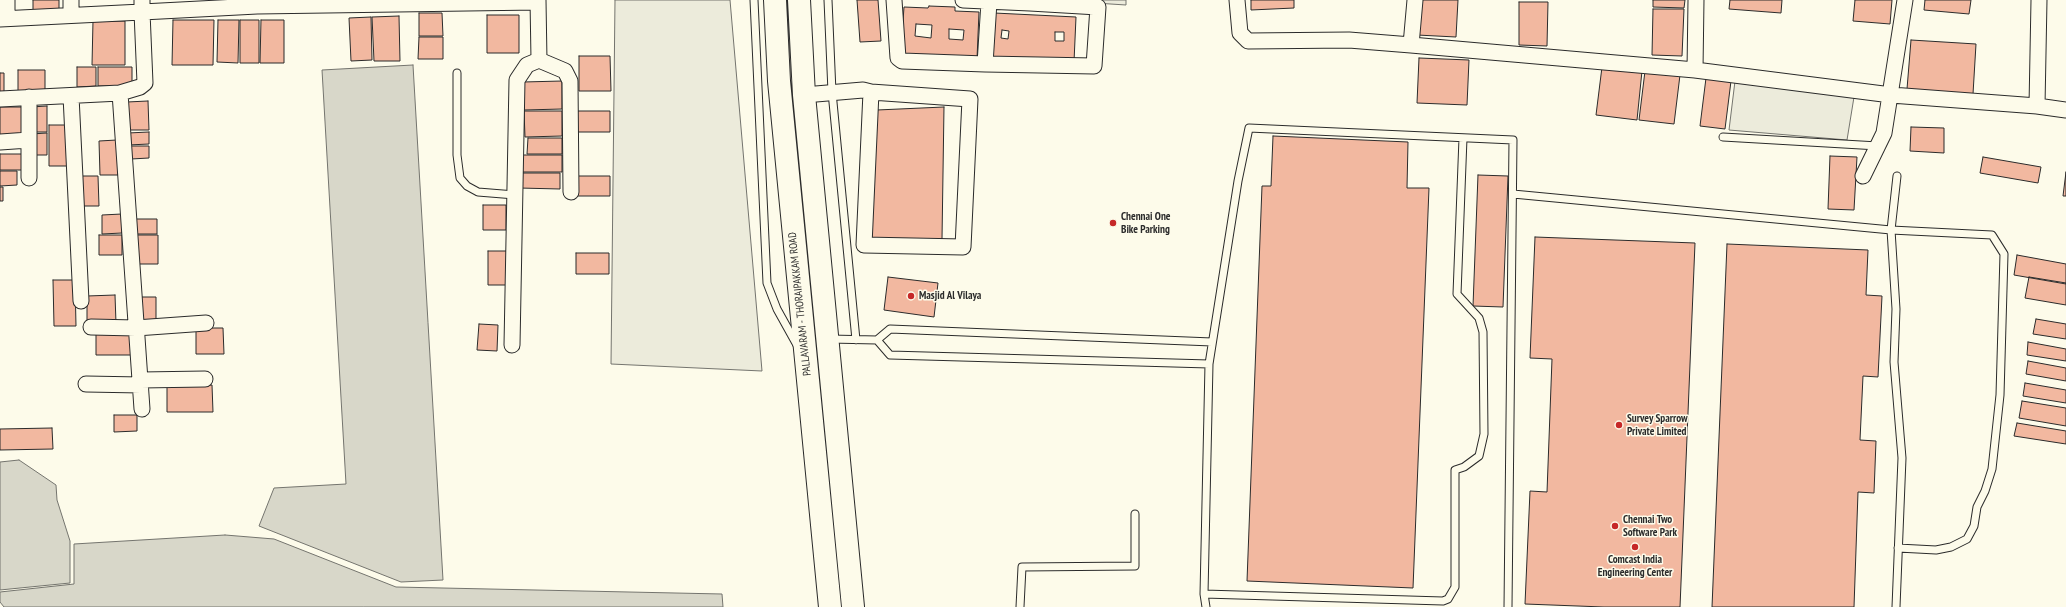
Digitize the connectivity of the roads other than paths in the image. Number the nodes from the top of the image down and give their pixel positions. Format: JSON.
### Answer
{"nodes":[{"id":1,"x":7,"y":0,"type":"edge"},
{"id":2,"x":71,"y":0,"type":"edge"},
{"id":3,"x":754,"y":0,"type":"edge"},
{"id":4,"x":775,"y":0,"type":"edge"},
{"id":5,"x":799,"y":0,"type":"edge"},
{"id":6,"x":828,"y":0,"type":"edge"},
{"id":7,"x":894,"y":0,"type":"edge"},
{"id":8,"x":963,"y":0,"type":"edge"},
{"id":9,"x":1237,"y":0,"type":"edge"},
{"id":10,"x":1415,"y":0,"type":"edge"},
{"id":11,"x":1696,"y":0,"type":"edge"},
{"id":12,"x":1905,"y":0,"type":"edge"},
{"id":13,"x":2039,"y":0,"type":"edge"},
{"id":14,"x":537,"y":1,"type":"edge"},
{"id":15,"x":455,"y":2,"type":"edge"},
{"id":16,"x":989,"y":2,"type":"junction"},
{"id":17,"x":1030,"y":2,"type":"edge"},
{"id":18,"x":257,"y":3,"type":"edge"},
{"id":19,"x":142,"y":6,"type":"edge"},
{"id":20,"x":71,"y":15,"type":"junction"},
{"id":21,"x":3,"y":19,"type":"edge"},
{"id":22,"x":1411,"y":45,"type":"junction"},
{"id":23,"x":539,"y":60,"type":"junction"},
{"id":24,"x":985,"y":64,"type":"junction"},
{"id":25,"x":1695,"y":70,"type":"junction"},
{"id":26,"x":457,"y":73,"type":"dead end"},
{"id":27,"x":832,"y":92,"type":"junction"},
{"id":28,"x":871,"y":92,"type":"junction"},
{"id":29,"x":120,"y":93,"type":"junction"},
{"id":30,"x":804,"y":95,"type":"junction"},
{"id":31,"x":1891,"y":95,"type":"junction"},
{"id":32,"x":71,"y":96,"type":"junction"},
{"id":33,"x":29,"y":97,"type":"junction"},
{"id":34,"x":0,"y":98,"type":"edge"},
{"id":35,"x":2037,"y":106,"type":"junction"},
{"id":36,"x":2066,"y":110,"type":"edge"},
{"id":37,"x":1723,"y":137,"type":"dead end"},
{"id":38,"x":1463,"y":138,"type":"junction"},
{"id":39,"x":29,"y":140,"type":"junction"},
{"id":40,"x":0,"y":142,"type":"edge"},
{"id":41,"x":1878,"y":146,"type":"junction"},
{"id":42,"x":1863,"y":176,"type":"dead end"},
{"id":43,"x":1897,"y":176,"type":"dead end"},
{"id":44,"x":29,"y":178,"type":"dead end"},
{"id":45,"x":571,"y":192,"type":"dead end"},
{"id":46,"x":1513,"y":194,"type":"junction"},
{"id":47,"x":515,"y":195,"type":"junction"},
{"id":48,"x":1891,"y":230,"type":"junction"},
{"id":49,"x":82,"y":301,"type":"dead end"},
{"id":50,"x":206,"y":323,"type":"dead end"},
{"id":51,"x":91,"y":327,"type":"dead end"},
{"id":52,"x":136,"y":328,"type":"junction"},
{"id":53,"x":828,"y":339,"type":"junction"},
{"id":54,"x":856,"y":340,"type":"junction"},
{"id":55,"x":877,"y":340,"type":"junction"},
{"id":56,"x":1212,"y":342,"type":"junction"},
{"id":57,"x":512,"y":345,"type":"dead end"},
{"id":58,"x":806,"y":359,"type":"junction"},
{"id":59,"x":1209,"y":364,"type":"junction"},
{"id":60,"x":205,"y":379,"type":"dead end"},
{"id":61,"x":141,"y":382,"type":"junction"},
{"id":62,"x":86,"y":384,"type":"dead end"},
{"id":63,"x":142,"y":409,"type":"dead end"},
{"id":64,"x":1135,"y":514,"type":"dead end"},
{"id":65,"x":1898,"y":548,"type":"junction"},
{"id":66,"x":1204,"y":594,"type":"junction"},
{"id":67,"x":830,"y":607,"type":"edge"},
{"id":68,"x":853,"y":607,"type":"edge"},
{"id":69,"x":1020,"y":607,"type":"edge"},
{"id":70,"x":1206,"y":607,"type":"edge"},
{"id":71,"x":1508,"y":607,"type":"edge"},
{"id":72,"x":1896,"y":607,"type":"edge"}],
"edges":[{"from":1,"to":21,"type":"street"},
{"from":2,"to":20,"type":"street"},
{"from":3,"to":58,"type":"lane"},
{"from":4,"to":58,"type":"main road","name":"PALLAVARAM - THORAIPAKKAM ROAD"},
{"from":5,"to":30,"type":"main road"},
{"from":6,"to":27,"type":"lane"},
{"from":7,"to":24,"type":"street"},
{"from":8,"to":16,"type":"street"},
{"from":9,"to":22,"type":"street"},
{"from":10,"to":22,"type":"street"},
{"from":11,"to":25,"type":"street"},
{"from":12,"to":31,"type":"street"},
{"from":13,"to":35,"type":"street"},
{"from":14,"to":15,"type":"street"},
{"from":14,"to":23,"type":"street"},
{"from":15,"to":18,"type":"street"},
{"from":16,"to":17,"type":"street"},
{"from":16,"to":24,"type":"street"},
{"from":17,"to":24,"type":"street"},
{"from":18,"to":19,"type":"street"},
{"from":19,"to":20,"type":"street"},
{"from":19,"to":29,"type":"street"},
{"from":20,"to":21,"type":"street"},
{"from":22,"to":25,"type":"street"},
{"from":23,"to":45,"type":"street"},
{"from":23,"to":47,"type":"street"},
{"from":25,"to":31,"type":"street"},
{"from":26,"to":47,"type":"lane"},
{"from":27,"to":28,"type":"street"},
{"from":27,"to":30,"type":"street"},
{"from":27,"to":54,"type":"lane"},
{"from":28,"to":28,"type":"street"},
{"from":29,"to":32,"type":"street"},
{"from":29,"to":52,"type":"street"},
{"from":30,"to":53,"type":"main road"},
{"from":31,"to":35,"type":"street"},
{"from":31,"to":41,"type":"street"},
{"from":32,"to":33,"type":"street"},
{"from":32,"to":49,"type":"street"},
{"from":33,"to":34,"type":"street"},
{"from":33,"to":39,"type":"street"},
{"from":35,"to":36,"type":"street"},
{"from":37,"to":41,"type":"lane"},
{"from":38,"to":46,"type":"lane"},
{"from":38,"to":56,"type":"lane"},
{"from":38,"to":66,"type":"lane"},
{"from":39,"to":40,"type":"street"},
{"from":39,"to":44,"type":"street"},
{"from":41,"to":42,"type":"street"},
{"from":43,"to":48,"type":"lane"},
{"from":46,"to":48,"type":"lane"},
{"from":46,"to":71,"type":"lane"},
{"from":47,"to":57,"type":"street"},
{"from":48,"to":65,"type":"lane"},
{"from":48,"to":65,"type":"lane"},
{"from":50,"to":52,"type":"street"},
{"from":51,"to":52,"type":"street"},
{"from":52,"to":61,"type":"street"},
{"from":53,"to":54,"type":"lane"},
{"from":53,"to":68,"type":"main road"},
{"from":54,"to":55,"type":"lane"},
{"from":55,"to":56,"type":"lane"},
{"from":55,"to":59,"type":"lane"},
{"from":56,"to":59,"type":"lane"},
{"from":58,"to":67,"type":"main road","name":"PALLAVARAM - THORAIPAKKAM ROAD"},
{"from":59,"to":66,"type":"lane"},
{"from":60,"to":61,"type":"street"},
{"from":61,"to":62,"type":"street"},
{"from":61,"to":63,"type":"street"},
{"from":64,"to":69,"type":"lane"},
{"from":65,"to":72,"type":"lane"},
{"from":66,"to":70,"type":"lane"}]}
